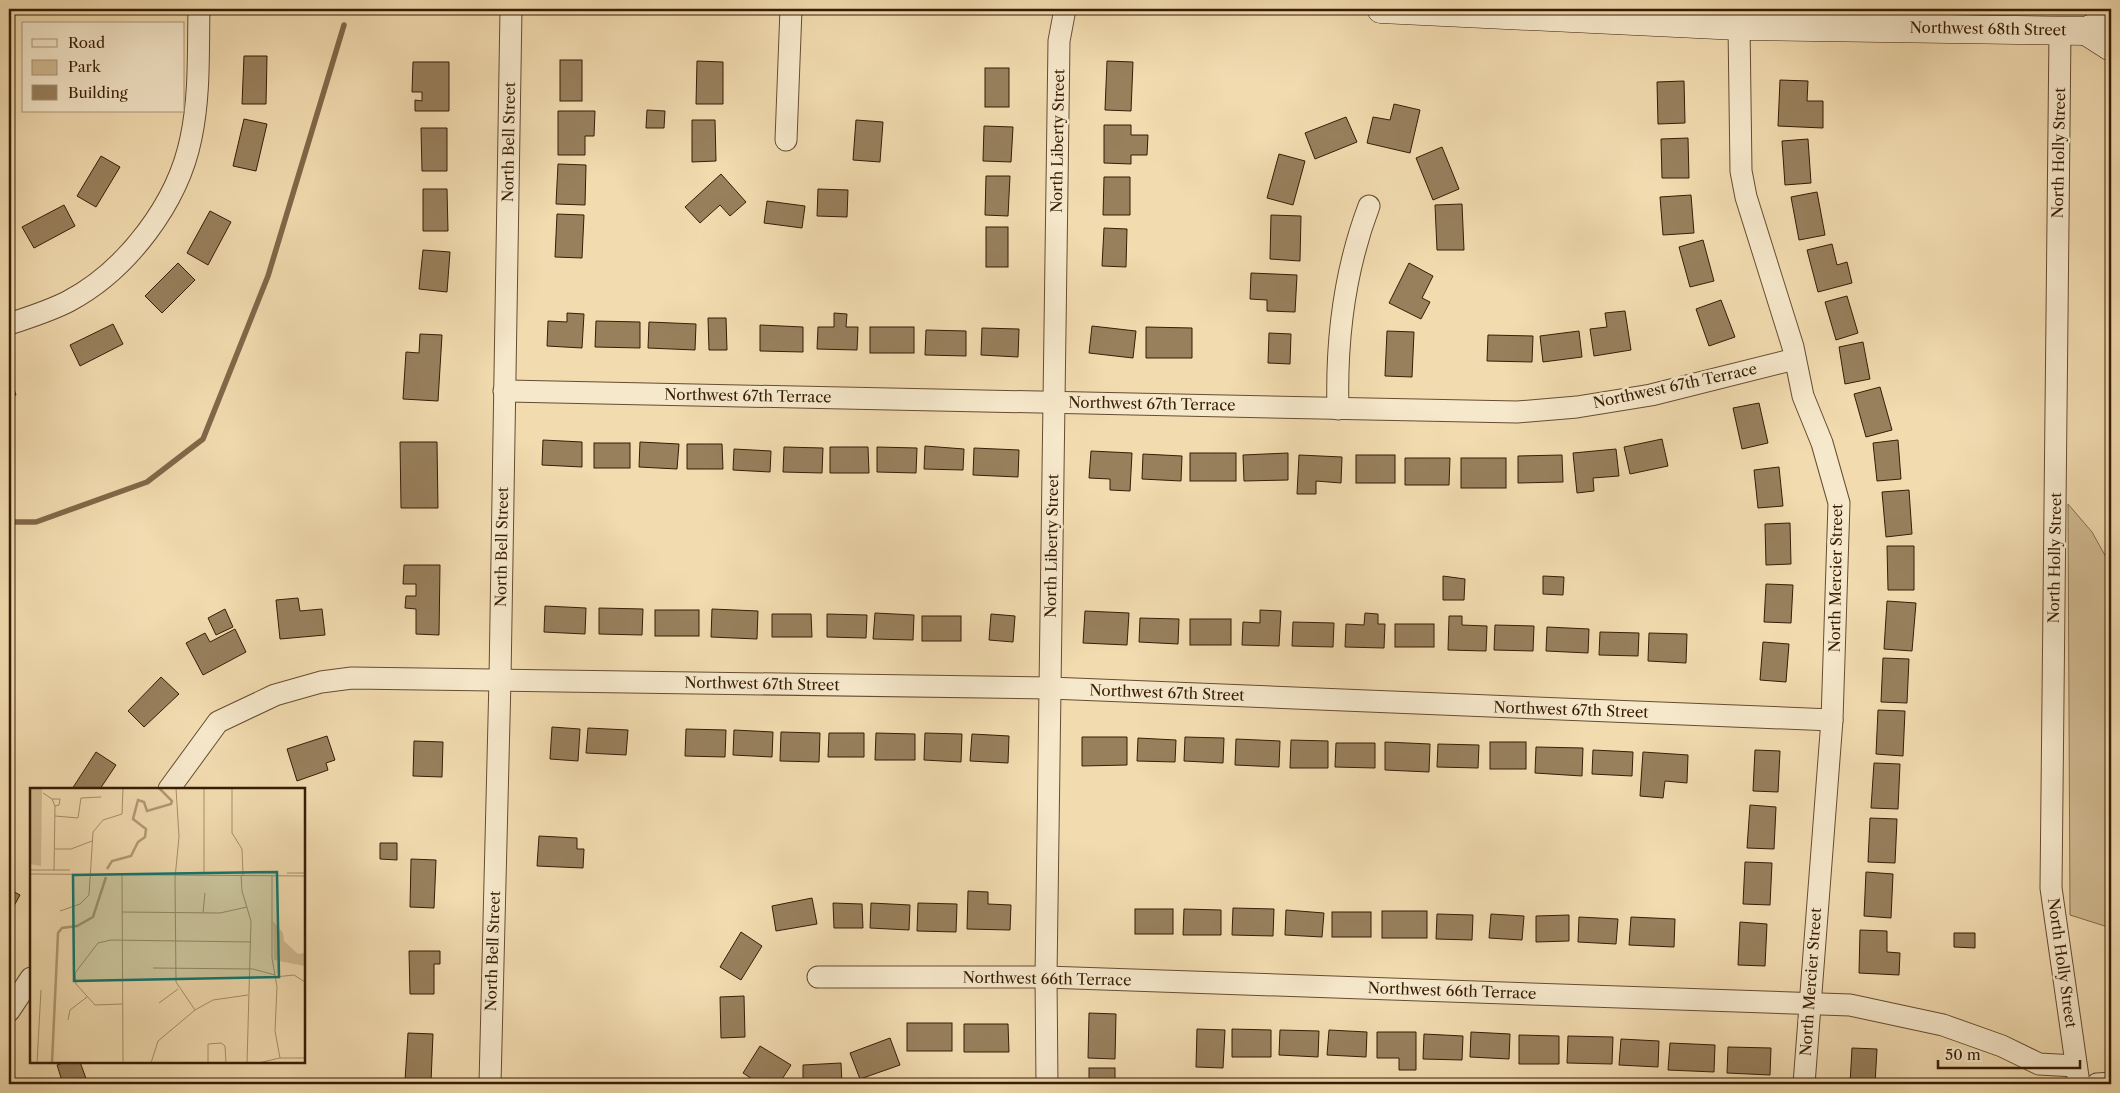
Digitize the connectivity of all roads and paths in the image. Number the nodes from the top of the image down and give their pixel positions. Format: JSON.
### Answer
{"nodes":[{"id":1,"x":199,"y":9,"type":"edge"},
{"id":2,"x":511,"y":9,"type":"edge"},
{"id":3,"x":791,"y":9,"type":"edge"},
{"id":4,"x":1065,"y":9,"type":"edge"},
{"id":5,"x":1381,"y":9,"type":"edge"},
{"id":6,"x":1923,"y":19,"type":"edge"},
{"id":7,"x":2111,"y":19,"type":"edge"},
{"id":8,"x":1754,"y":20,"type":"edge"},
{"id":9,"x":2073,"y":31,"type":"junction"},
{"id":10,"x":2111,"y":47,"type":"edge"},
{"id":11,"x":786,"y":140,"type":"dead end"},
{"id":12,"x":1369,"y":206,"type":"dead end"},
{"id":13,"x":9,"y":324,"type":"edge"},
{"id":14,"x":1795,"y":359,"type":"junction"},
{"id":15,"x":504,"y":391,"type":"junction"},
{"id":16,"x":1055,"y":402,"type":"junction"},
{"id":17,"x":1338,"y":409,"type":"junction"},
{"id":18,"x":500,"y":679,"type":"junction"},
{"id":19,"x":1050,"y":688,"type":"junction"},
{"id":20,"x":1832,"y":720,"type":"junction"},
{"id":21,"x":170,"y":788,"type":"edge"},
{"id":22,"x":1046,"y":977,"type":"junction"},
{"id":23,"x":818,"y":978,"type":"dead end"},
{"id":24,"x":30,"y":980,"type":"edge"},
{"id":25,"x":1810,"y":1004,"type":"junction"},
{"id":26,"x":9,"y":1011,"type":"edge"},
{"id":27,"x":2078,"y":1075,"type":"edge"},
{"id":28,"x":2111,"y":1083,"type":"edge"},
{"id":29,"x":490,"y":1084,"type":"edge"},
{"id":30,"x":1047,"y":1084,"type":"edge"},
{"id":31,"x":1804,"y":1084,"type":"edge"},
{"id":32,"x":2097,"y":1084,"type":"edge"}],
"edges":[{"from":1,"to":13,"type":"street"},
{"from":2,"to":15,"type":"street","name":"North Bell Street"},
{"from":3,"to":11,"type":"street"},
{"from":4,"to":16,"type":"street","name":"North Liberty Street"},
{"from":5,"to":8,"type":"main road","name":"Northwest 68th Street"},
{"from":6,"to":8,"type":"main road","name":"Northwest 68th Street"},
{"from":6,"to":9,"type":"main road","name":"Northwest 68th Street"},
{"from":7,"to":9,"type":"main road","name":"Northwest 68th Street"},
{"from":8,"to":14,"type":"street","name":"North Mercier Street"},
{"from":9,"to":10,"type":"main road","name":"Northwest 68th Street"},
{"from":9,"to":27,"type":"street","name":"North Holly Street"},
{"from":12,"to":17,"type":"street"},
{"from":14,"to":17,"type":"street","name":"Northwest 67th Terrace"},
{"from":14,"to":20,"type":"street","name":"North Mercier Street"},
{"from":15,"to":16,"type":"street","name":"Northwest 67th Terrace"},
{"from":15,"to":18,"type":"street","name":"North Bell Street"},
{"from":16,"to":17,"type":"street","name":"Northwest 67th Terrace"},
{"from":16,"to":19,"type":"street","name":"North Liberty Street"},
{"from":18,"to":19,"type":"street","name":"Northwest 67th Street"},
{"from":18,"to":21,"type":"street","name":"Northwest 67th Street"},
{"from":18,"to":29,"type":"street","name":"North Bell Street"},
{"from":19,"to":20,"type":"street","name":"Northwest 67th Street"},
{"from":19,"to":22,"type":"street","name":"North Liberty Street"},
{"from":20,"to":25,"type":"street","name":"North Mercier Street"},
{"from":22,"to":23,"type":"street","name":"Northwest 66th Terrace"},
{"from":22,"to":25,"type":"street","name":"Northwest 66th Terrace"},
{"from":22,"to":30,"type":"street","name":"North Liberty Street"},
{"from":24,"to":26,"type":"street"},
{"from":25,"to":27,"type":"street","name":"Northwest 66th Terrace"},
{"from":25,"to":31,"type":"street","name":"North Mercier Street"},
{"from":28,"to":32,"type":"street"}]}
